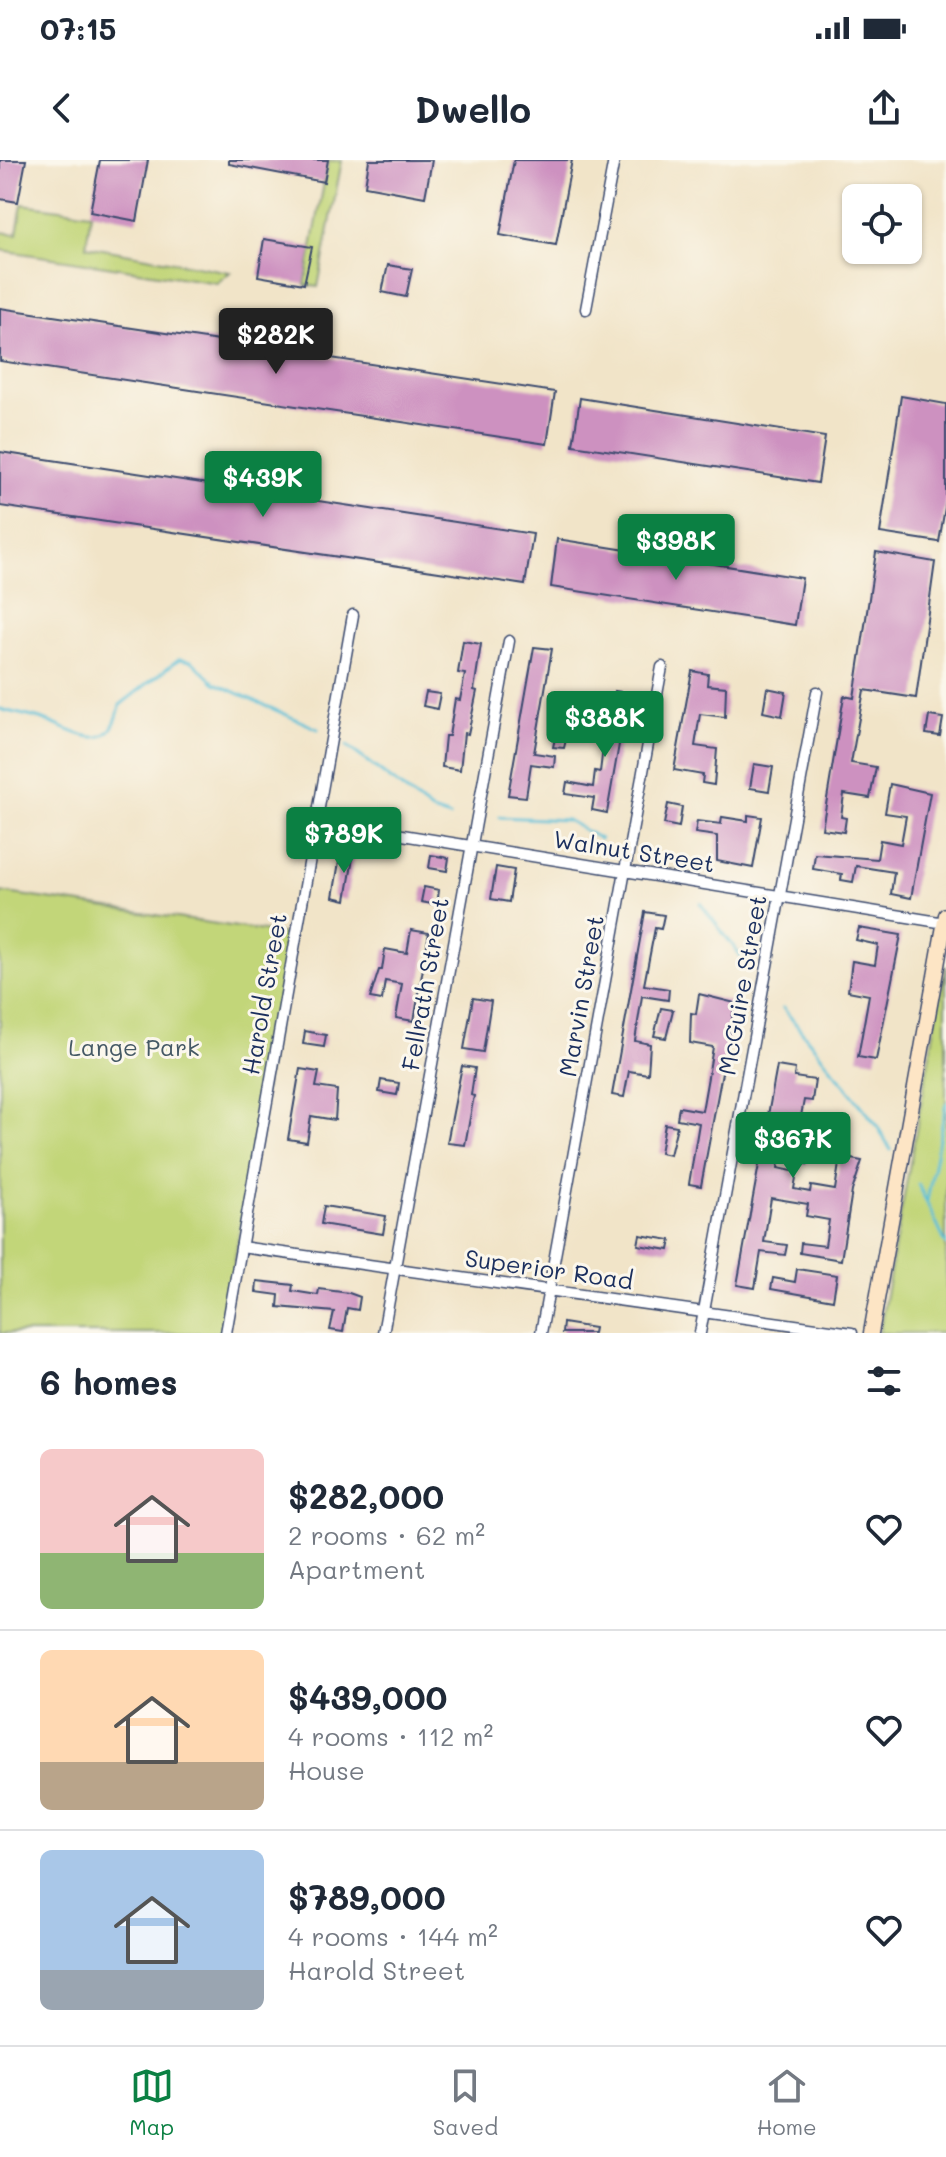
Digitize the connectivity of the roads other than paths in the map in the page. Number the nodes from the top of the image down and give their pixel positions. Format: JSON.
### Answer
{"nodes":[{"id":1,"x":614,"y":160,"type":"edge"},
{"id":2,"x":586,"y":309,"type":"dead end"},
{"id":3,"x":353,"y":615,"type":"dead end"},
{"id":4,"x":509,"y":641,"type":"dead end"},
{"id":5,"x":662,"y":667,"type":"dead end"},
{"id":6,"x":817,"y":692,"type":"dead end"},
{"id":7,"x":316,"y":821,"type":"junction"},
{"id":8,"x":471,"y":847,"type":"junction"},
{"id":9,"x":625,"y":871,"type":"junction"},
{"id":10,"x":779,"y":896,"type":"junction"},
{"id":11,"x":945,"y":919,"type":"edge"},
{"id":12,"x":241,"y":1247,"type":"junction"},
{"id":13,"x":395,"y":1269,"type":"junction"},
{"id":14,"x":549,"y":1290,"type":"junction"},
{"id":15,"x":704,"y":1312,"type":"junction"},
{"id":16,"x":226,"y":1333,"type":"edge"},
{"id":17,"x":383,"y":1333,"type":"edge"},
{"id":18,"x":541,"y":1333,"type":"edge"},
{"id":19,"x":700,"y":1333,"type":"edge"},
{"id":20,"x":852,"y":1333,"type":"edge"},
{"id":21,"x":871,"y":1333,"type":"edge"}],
"edges":[{"from":1,"to":2,"type":"street"},
{"from":3,"to":7,"type":"street","name":"Harold Street"},
{"from":4,"to":8,"type":"street","name":"Fellrath Street"},
{"from":5,"to":9,"type":"street","name":"Marvin Street"},
{"from":6,"to":10,"type":"street","name":"McGuire Street"},
{"from":7,"to":8,"type":"street","name":"Walnut Street"},
{"from":7,"to":12,"type":"street","name":"Harold Street"},
{"from":8,"to":9,"type":"street","name":"Walnut Street"},
{"from":8,"to":13,"type":"street","name":"Fellrath Street"},
{"from":9,"to":10,"type":"street","name":"Walnut Street"},
{"from":9,"to":14,"type":"street","name":"Marvin Street"},
{"from":10,"to":11,"type":"street","name":"Walnut Street"},
{"from":10,"to":15,"type":"street","name":"McGuire Street"},
{"from":11,"to":21,"type":"street"},
{"from":12,"to":13,"type":"street","name":"Superior Road"},
{"from":12,"to":16,"type":"street","name":"Harold Street"},
{"from":13,"to":14,"type":"street","name":"Superior Road"},
{"from":13,"to":17,"type":"street","name":"Fellrath Street"},
{"from":14,"to":15,"type":"street","name":"Superior Road"},
{"from":14,"to":18,"type":"street","name":"Marvin Street"},
{"from":15,"to":19,"type":"street","name":"McGuire Street"},
{"from":15,"to":20,"type":"street","name":"Superior Road"}]}
